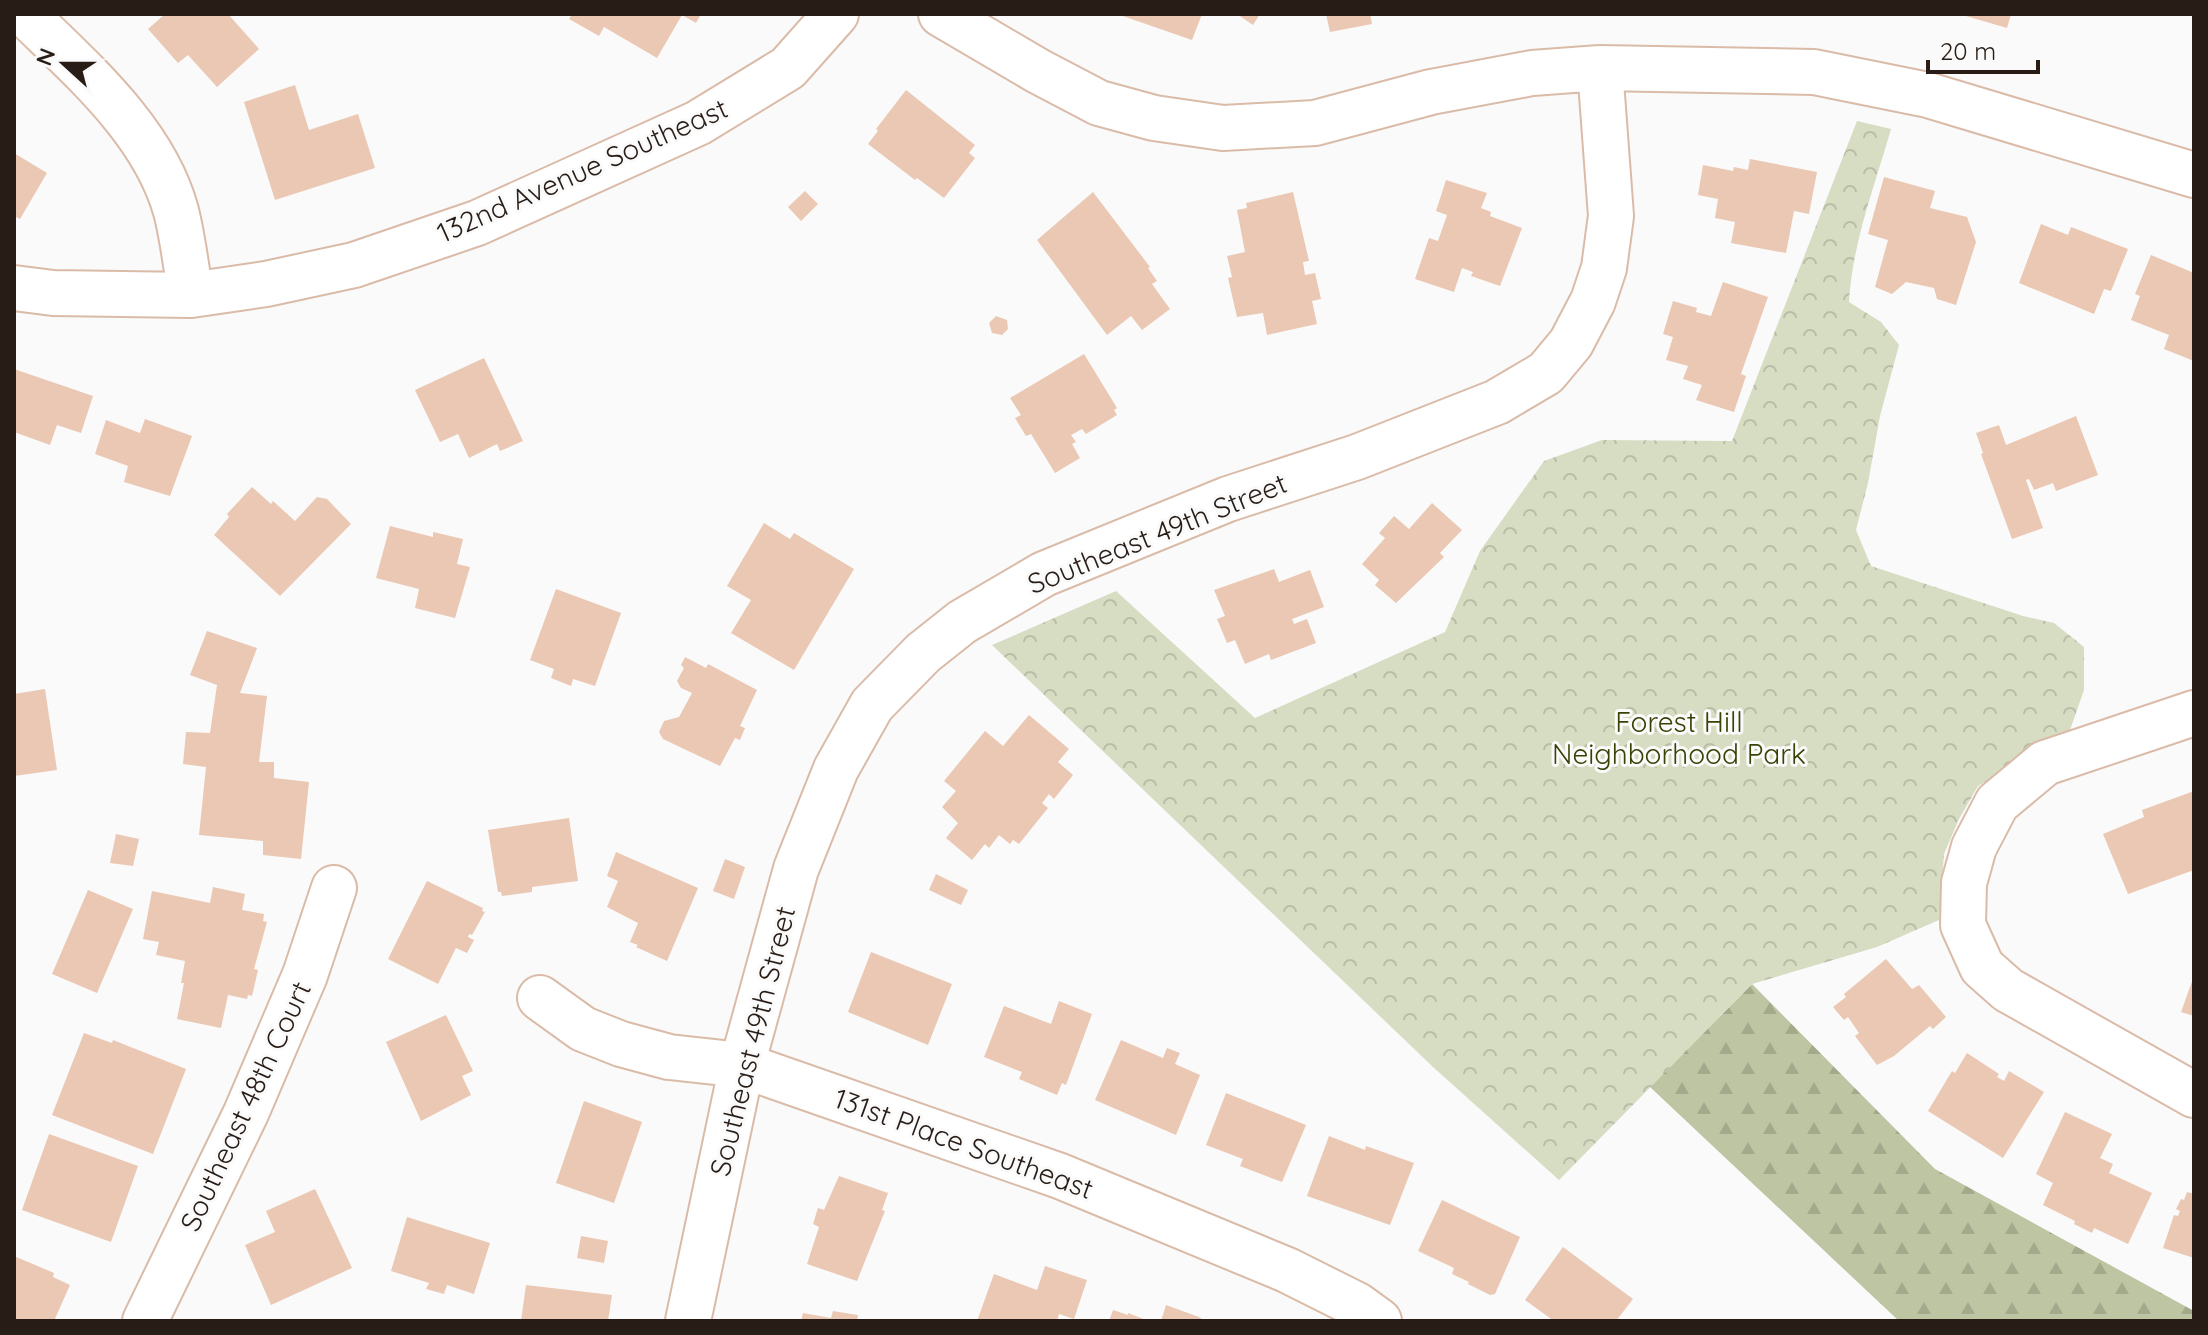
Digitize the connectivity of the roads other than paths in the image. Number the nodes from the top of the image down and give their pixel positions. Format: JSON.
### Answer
{"nodes":[{"id":1,"x":25,"y":14,"type":"edge"},
{"id":2,"x":836,"y":14,"type":"edge"},
{"id":3,"x":941,"y":14,"type":"edge"},
{"id":4,"x":1600,"y":68,"type":"junction"},
{"id":5,"x":2194,"y":175,"type":"edge"},
{"id":6,"x":14,"y":288,"type":"edge"},
{"id":7,"x":191,"y":295,"type":"junction"},
{"id":8,"x":2194,"y":713,"type":"edge"},
{"id":9,"x":334,"y":888,"type":"dead end"},
{"id":10,"x":540,"y":998,"type":"dead end"},
{"id":11,"x":742,"y":1065,"type":"junction"},
{"id":12,"x":2194,"y":1095,"type":"edge"},
{"id":13,"x":145,"y":1321,"type":"edge"},
{"id":14,"x":688,"y":1321,"type":"edge"},
{"id":15,"x":1379,"y":1321,"type":"edge"}],
"edges":[{"from":1,"to":7,"type":"street"},
{"from":2,"to":7,"type":"street","name":"132nd Avenue Southeast"},
{"from":3,"to":4,"type":"street"},
{"from":4,"to":5,"type":"street"},
{"from":4,"to":11,"type":"street","name":"Southeast 49th Street"},
{"from":6,"to":7,"type":"street","name":"132nd Avenue Southeast"},
{"from":8,"to":12,"type":"street"},
{"from":9,"to":13,"type":"street","name":"Southeast 48th Court"},
{"from":10,"to":11,"type":"street","name":"131st Place Southeast"},
{"from":11,"to":14,"type":"street","name":"Southeast 49th Street"},
{"from":11,"to":15,"type":"street","name":"131st Place Southeast"}]}
